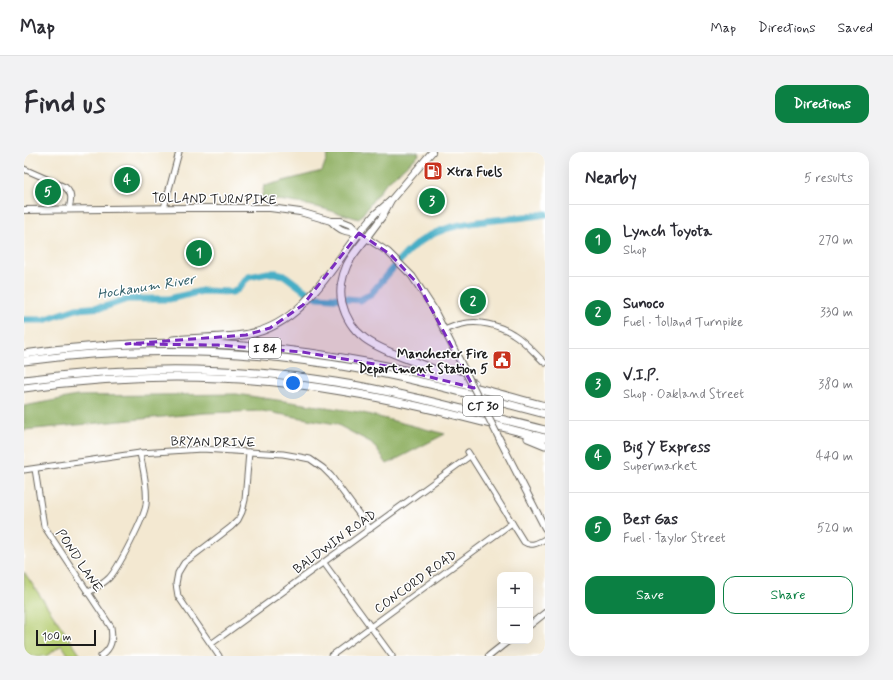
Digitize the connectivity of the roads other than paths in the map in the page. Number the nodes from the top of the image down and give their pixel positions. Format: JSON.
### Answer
{"nodes":[{"id":1,"x":179,"y":152,"type":"edge"},
{"id":2,"x":432,"y":152,"type":"edge"},
{"id":3,"x":24,"y":169,"type":"edge"},
{"id":4,"x":391,"y":200,"type":"junction"},
{"id":5,"x":164,"y":208,"type":"junction"},
{"id":6,"x":69,"y":209,"type":"junction"},
{"id":7,"x":24,"y":210,"type":"edge"},
{"id":8,"x":359,"y":234,"type":"junction"},
{"id":9,"x":367,"y":238,"type":"junction"},
{"id":10,"x":444,"y":330,"type":"junction"},
{"id":11,"x":126,"y":344,"type":"junction"},
{"id":12,"x":24,"y":354,"type":"edge"},
{"id":13,"x":24,"y":361,"type":"edge"},
{"id":14,"x":545,"y":363,"type":"edge"},
{"id":15,"x":24,"y":380,"type":"edge"},
{"id":16,"x":24,"y":388,"type":"edge"},
{"id":17,"x":502,"y":395,"type":"junction"},
{"id":18,"x":545,"y":406,"type":"edge"},
{"id":19,"x":545,"y":414,"type":"edge"},
{"id":20,"x":511,"y":430,"type":"junction"},
{"id":21,"x":545,"y":430,"type":"edge"},
{"id":22,"x":545,"y":438,"type":"edge"},
{"id":23,"x":545,"y":445,"type":"edge"},
{"id":24,"x":249,"y":452,"type":"junction"},
{"id":25,"x":140,"y":453,"type":"junction"},
{"id":26,"x":35,"y":469,"type":"junction"},
{"id":27,"x":24,"y":470,"type":"edge"},
{"id":28,"x":512,"y":523,"type":"junction"},
{"id":29,"x":545,"y":528,"type":"edge"},
{"id":30,"x":370,"y":529,"type":"junction"},
{"id":31,"x":545,"y":539,"type":"edge"},
{"id":32,"x":324,"y":563,"type":"junction"},
{"id":33,"x":88,"y":593,"type":"junction"},
{"id":34,"x":545,"y":613,"type":"edge"},
{"id":35,"x":533,"y":623,"type":"edge"},
{"id":36,"x":371,"y":627,"type":"junction"},
{"id":37,"x":211,"y":644,"type":"junction"},
{"id":38,"x":504,"y":644,"type":"edge"},
{"id":39,"x":100,"y":656,"type":"edge"},
{"id":40,"x":219,"y":656,"type":"edge"},
{"id":41,"x":330,"y":656,"type":"edge"},
{"id":42,"x":392,"y":656,"type":"edge"},
{"id":43,"x":489,"y":656,"type":"edge"}],
"edges":[{"from":1,"to":5,"type":"street"},
{"from":2,"to":4,"type":"main road"},
{"from":3,"to":6,"type":"street"},
{"from":4,"to":8,"type":"main road"},
{"from":4,"to":9,"type":"main road"},
{"from":5,"to":6,"type":"main road","name":"TOLLAND TURNPIKE","number":"CT 30"},
{"from":5,"to":8,"type":"main road","name":"TOLLAND TURNPIKE","number":"CT 30"},
{"from":6,"to":7,"type":"main road","name":"TOLLAND TURNPIKE","number":"CT 30"},
{"from":8,"to":9,"type":"main road","name":"TOLLAND TURNPIKE","number":"CT 30"},
{"from":8,"to":11,"type":"highway"},
{"from":9,"to":10,"type":"main road","name":"TOLLAND TURNPIKE","number":"CT 30"},
{"from":9,"to":17,"type":"highway"},
{"from":10,"to":14,"type":"street"},
{"from":10,"to":29,"type":"main road","number":"CT 30","bridge":true},
{"from":11,"to":12,"type":"highway","number":"I 84"},
{"from":11,"to":17,"type":"highway","number":"I 84"},
{"from":13,"to":19,"type":"highway"},
{"from":15,"to":21,"type":"highway"},
{"from":16,"to":20,"type":"highway"},
{"from":17,"to":18,"type":"highway","number":"I 84"},
{"from":20,"to":22,"type":"highway"},
{"from":20,"to":23,"type":"highway"},
{"from":24,"to":25,"type":"street","name":"BRYAN DRIVE"},
{"from":24,"to":30,"type":"street","name":"BRYAN DRIVE"},
{"from":24,"to":37,"type":"street"},
{"from":25,"to":26,"type":"street","name":"BRYAN DRIVE"},
{"from":25,"to":33,"type":"street"},
{"from":26,"to":27,"type":"street","name":"BRYAN DRIVE"},
{"from":26,"to":33,"type":"street","name":"POND LANE"},
{"from":28,"to":30,"type":"street","name":"BALDWIN ROAD"},
{"from":28,"to":31,"type":"street"},
{"from":28,"to":36,"type":"street","name":"CONCORD ROAD"},
{"from":30,"to":32,"type":"street","name":"BALDWIN ROAD"},
{"from":32,"to":36,"type":"street"},
{"from":32,"to":37,"type":"street","name":"BALDWIN ROAD"},
{"from":33,"to":39,"type":"street","name":"POND LANE"},
{"from":34,"to":35,"type":"main road"},
{"from":36,"to":41,"type":"street","name":"CONCORD ROAD"},
{"from":36,"to":42,"type":"street"},
{"from":37,"to":40,"type":"street"},
{"from":38,"to":43,"type":"main road"}]}
